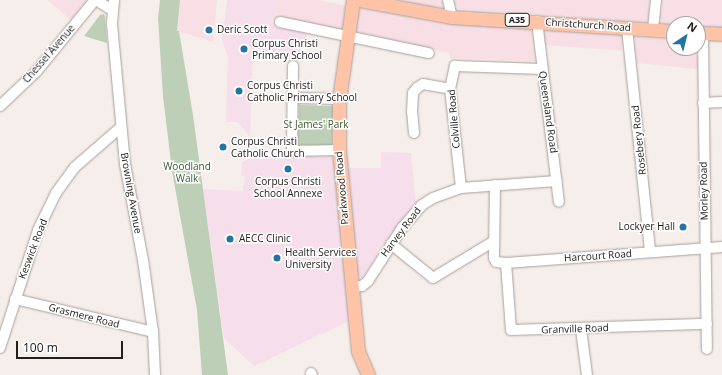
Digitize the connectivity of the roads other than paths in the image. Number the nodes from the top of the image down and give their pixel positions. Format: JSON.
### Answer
{"nodes":[{"id":1,"x":95,"y":0,"type":"edge"},
{"id":2,"x":353,"y":0,"type":"edge"},
{"id":3,"x":360,"y":0,"type":"edge"},
{"id":4,"x":448,"y":0,"type":"edge"},
{"id":5,"x":656,"y":0,"type":"edge"},
{"id":6,"x":113,"y":5,"type":"edge"},
{"id":7,"x":452,"y":17,"type":"junction"},
{"id":8,"x":537,"y":21,"type":"junction"},
{"id":9,"x":280,"y":22,"type":"dead end"},
{"id":10,"x":627,"y":28,"type":"junction"},
{"id":11,"x":654,"y":30,"type":"junction"},
{"id":12,"x":666,"y":31,"type":"edge"},
{"id":13,"x":706,"y":33,"type":"edge"},
{"id":14,"x":722,"y":34,"type":"edge"},
{"id":15,"x":348,"y":36,"type":"junction"},
{"id":16,"x":429,"y":53,"type":"dead end"},
{"id":17,"x":701,"y":56,"type":"edge"},
{"id":18,"x":293,"y":66,"type":"dead end"},
{"id":19,"x":542,"y":69,"type":"junction"},
{"id":20,"x":450,"y":88,"type":"junction"},
{"id":21,"x":294,"y":98,"type":"junction"},
{"id":22,"x":339,"y":99,"type":"junction"},
{"id":23,"x":722,"y":102,"type":"edge"},
{"id":24,"x":703,"y":103,"type":"junction"},
{"id":25,"x":0,"y":106,"type":"edge"},
{"id":26,"x":121,"y":127,"type":"junction"},
{"id":27,"x":414,"y":133,"type":"dead end"},
{"id":28,"x":339,"y":150,"type":"junction"},
{"id":29,"x":557,"y":181,"type":"junction"},
{"id":30,"x":495,"y":185,"type":"junction"},
{"id":31,"x":461,"y":188,"type":"junction"},
{"id":32,"x":559,"y":202,"type":"dead end"},
{"id":33,"x":494,"y":242,"type":"junction"},
{"id":34,"x":391,"y":244,"type":"junction"},
{"id":35,"x":722,"y":247,"type":"edge"},
{"id":36,"x":705,"y":248,"type":"junction"},
{"id":37,"x":650,"y":252,"type":"junction"},
{"id":38,"x":506,"y":263,"type":"junction"},
{"id":39,"x":351,"y":287,"type":"junction"},
{"id":40,"x":15,"y":299,"type":"junction"},
{"id":41,"x":707,"y":324,"type":"junction"},
{"id":42,"x":581,"y":329,"type":"junction"},
{"id":43,"x":153,"y":332,"type":"junction"},
{"id":44,"x":0,"y":348,"type":"edge"},
{"id":45,"x":706,"y":349,"type":"dead end"},
{"id":46,"x":155,"y":375,"type":"edge"},
{"id":47,"x":368,"y":375,"type":"edge"},
{"id":48,"x":587,"y":375,"type":"edge"}],
"edges":[{"from":1,"to":6,"type":"street","name":"Browning Avenue"},
{"from":1,"to":25,"type":"street","name":"Chessel Avenue"},
{"from":2,"to":15,"type":"main road","name":"Parkwood Road"},
{"from":3,"to":7,"type":"main road","name":"Christchurch Road","number":"A35"},
{"from":4,"to":7,"type":"street"},
{"from":5,"to":11,"type":"street"},
{"from":6,"to":26,"type":"street","name":"Browning Avenue"},
{"from":7,"to":8,"type":"main road","name":"Christchurch Road","number":"A35"},
{"from":8,"to":10,"type":"main road","name":"Christchurch Road","number":"A35"},
{"from":8,"to":19,"type":"street","name":"Queensland Road"},
{"from":9,"to":15,"type":"street"},
{"from":10,"to":11,"type":"main road","name":"Christchurch Road","number":"A35"},
{"from":10,"to":37,"type":"street","name":"Rosebery Road"},
{"from":11,"to":12,"type":"main road","name":"Christchurch Road","number":"A35"},
{"from":13,"to":14,"type":"main road"},
{"from":15,"to":16,"type":"street"},
{"from":15,"to":22,"type":"main road","name":"Parkwood Road"},
{"from":17,"to":24,"type":"street","name":"Morley Road"},
{"from":18,"to":21,"type":"street"},
{"from":19,"to":20,"type":"street","name":"Colville Road"},
{"from":19,"to":29,"type":"street","name":"Queensland Road"},
{"from":20,"to":27,"type":"street"},
{"from":20,"to":31,"type":"street","name":"Colville Road"},
{"from":21,"to":22,"type":"street"},
{"from":21,"to":28,"type":"street"},
{"from":22,"to":28,"type":"main road","name":"Parkwood Road"},
{"from":23,"to":24,"type":"street"},
{"from":24,"to":36,"type":"street","name":"Morley Road"},
{"from":26,"to":40,"type":"street","name":"Keswick Road"},
{"from":26,"to":43,"type":"street","name":"Browning Avenue"},
{"from":28,"to":39,"type":"main road","name":"Parkwood Road"},
{"from":29,"to":30,"type":"street","name":"Harvey Road"},
{"from":29,"to":32,"type":"street","name":"Queensland Road"},
{"from":30,"to":31,"type":"street","name":"Harvey Road"},
{"from":30,"to":33,"type":"street"},
{"from":31,"to":34,"type":"street","name":"Harvey Road"},
{"from":33,"to":34,"type":"street"},
{"from":33,"to":38,"type":"street"},
{"from":34,"to":39,"type":"street","name":"Harvey Road"},
{"from":35,"to":36,"type":"street","name":"Harcourt Road"},
{"from":36,"to":37,"type":"street","name":"Harcourt Road"},
{"from":36,"to":41,"type":"street","name":"Morley Road"},
{"from":37,"to":38,"type":"street","name":"Harcourt Road"},
{"from":38,"to":42,"type":"street","name":"Granville Road"},
{"from":39,"to":47,"type":"main road","name":"Parkwood Road"},
{"from":40,"to":43,"type":"street","name":"Grasmere Road"},
{"from":40,"to":44,"type":"street","name":"Keswick Road"},
{"from":41,"to":42,"type":"street","name":"Granville Road"},
{"from":41,"to":45,"type":"street","name":"Morley Road"},
{"from":42,"to":48,"type":"street"},
{"from":43,"to":46,"type":"street","name":"Browning Avenue"}]}
